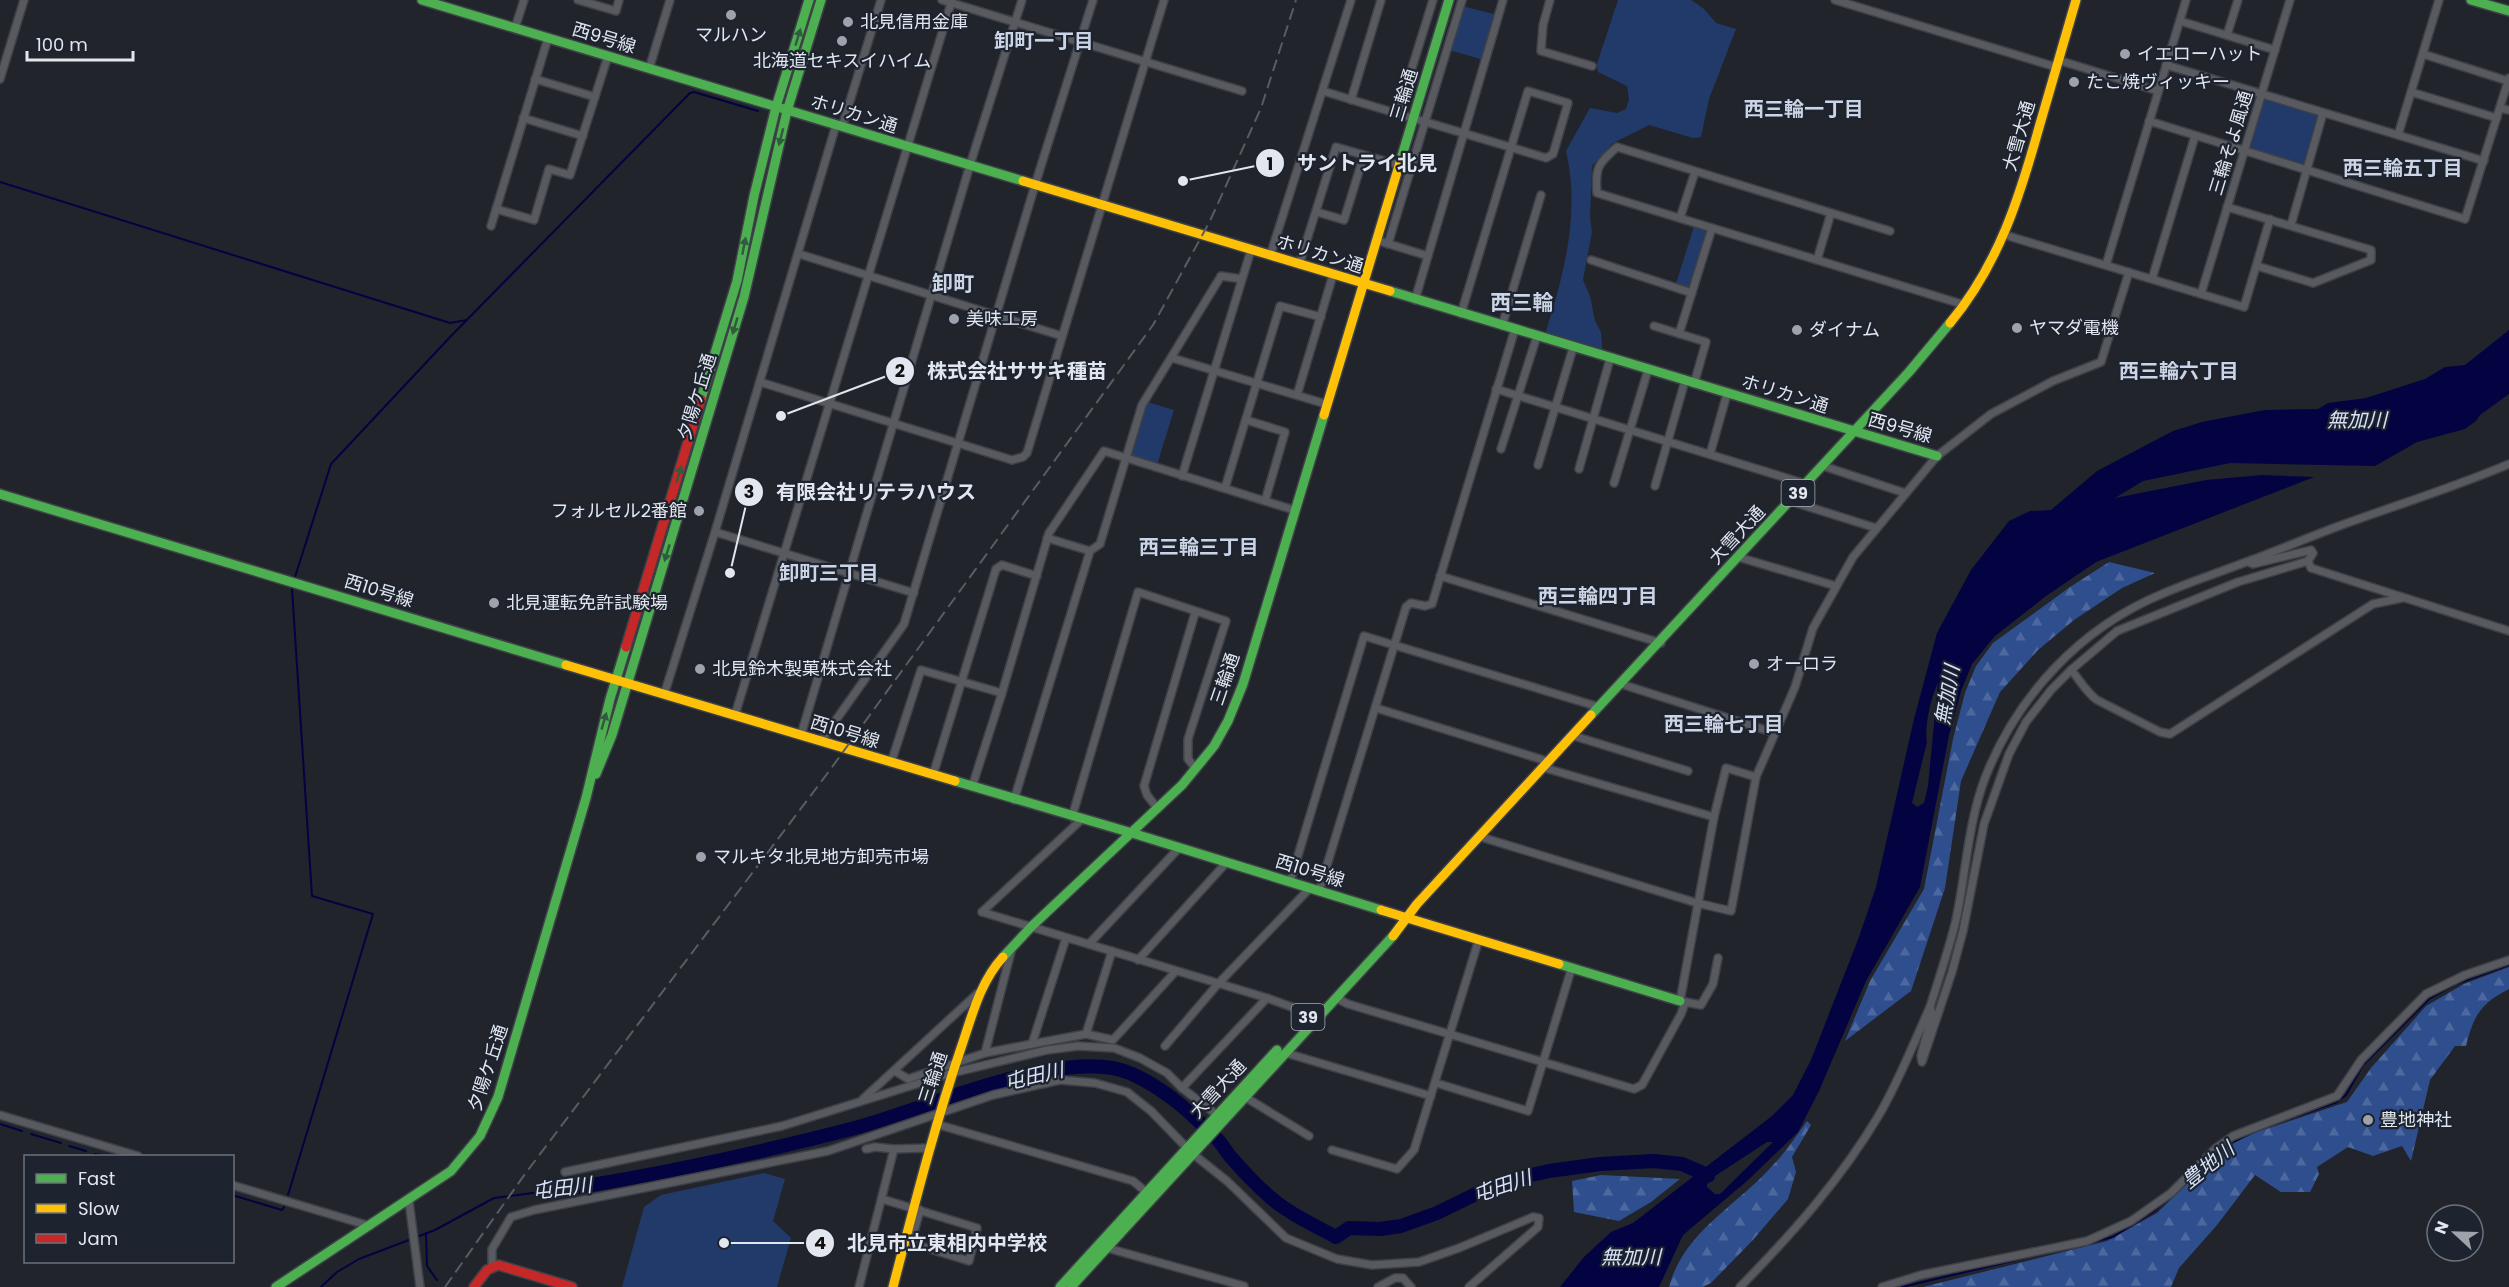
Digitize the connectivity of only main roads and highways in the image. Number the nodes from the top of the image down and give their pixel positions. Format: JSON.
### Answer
{"nodes":[{"id":1,"x":422,"y":0,"type":"edge"},
{"id":2,"x":809,"y":0,"type":"edge"},
{"id":3,"x":821,"y":0,"type":"edge"},
{"id":4,"x":1449,"y":0,"type":"edge"},
{"id":5,"x":2076,"y":0,"type":"edge"},
{"id":6,"x":2471,"y":0,"type":"edge"},
{"id":7,"x":2509,"y":11,"type":"edge"},
{"id":8,"x":777,"y":107,"type":"junction"},
{"id":9,"x":787,"y":111,"type":"junction"},
{"id":10,"x":1362,"y":284,"type":"junction"},
{"id":11,"x":1854,"y":432,"type":"junction"},
{"id":12,"x":1937,"y":456,"type":"road end"},
{"id":13,"x":0,"y":494,"type":"edge"},
{"id":14,"x":616,"y":680,"type":"junction"},
{"id":15,"x":627,"y":684,"type":"junction"},
{"id":16,"x":586,"y":798,"type":"junction"},
{"id":17,"x":1132,"y":833,"type":"junction"},
{"id":18,"x":1405,"y":918,"type":"junction"},
{"id":19,"x":1682,"y":1002,"type":"road end"},
{"id":20,"x":1216,"y":1120,"type":"junction"},
{"id":21,"x":1192,"y":1149,"type":"junction"},
{"id":22,"x":276,"y":1287,"type":"edge"},
{"id":23,"x":474,"y":1287,"type":"edge"},
{"id":24,"x":572,"y":1287,"type":"edge"},
{"id":25,"x":893,"y":1287,"type":"edge"},
{"id":26,"x":1060,"y":1287,"type":"edge"},
{"id":27,"x":1071,"y":1287,"type":"edge"}],
"edges":[{"from":1,"to":8,"type":"main road","name":"西9号線"},
{"from":8,"to":2,"type":"main road","name":"夕陽ケ丘通","one_way":true},
{"from":3,"to":9,"type":"main road","name":"夕陽ケ丘通"},
{"from":4,"to":10,"type":"main road","name":"三輪通"},
{"from":5,"to":11,"type":"main road","name":"大雪大通","number":"39"},
{"from":6,"to":7,"type":"main road"},
{"from":8,"to":9,"type":"main road","name":"ホリカン通"},
{"from":14,"to":8,"type":"main road","name":"夕陽ケ丘通","one_way":true},
{"from":9,"to":10,"type":"main road","name":"ホリカン通"},
{"from":9,"to":15,"type":"main road","name":"夕陽ケ丘通","one_way":true},
{"from":10,"to":11,"type":"main road","name":"ホリカン通"},
{"from":10,"to":17,"type":"main road","name":"三輪通"},
{"from":11,"to":12,"type":"main road","name":"西9号線"},
{"from":11,"to":18,"type":"main road","name":"大雪大通","number":"39"},
{"from":13,"to":14,"type":"main road","name":"西10号線"},
{"from":14,"to":15,"type":"main road","name":"西10号線"},
{"from":16,"to":14,"type":"main road","name":"夕陽ケ丘通","one_way":true},
{"from":15,"to":16,"type":"main road","name":"夕陽ケ丘通"},
{"from":15,"to":17,"type":"main road","name":"西10号線"},
{"from":16,"to":22,"type":"main road","name":"夕陽ケ丘通"},
{"from":17,"to":18,"type":"main road","name":"西10号線"},
{"from":17,"to":25,"type":"main road","name":"三輪通"},
{"from":18,"to":19,"type":"main road","name":"西10号線"},
{"from":18,"to":20,"type":"main road","name":"大雪大通","number":"39"},
{"from":18,"to":20,"type":"main road","name":"大雪大通","number":"39"},
{"from":20,"to":21,"type":"main road","name":"大雪大通","number":"39"},
{"from":21,"to":26,"type":"main road","name":"大雪大通","number":"39"},
{"from":21,"to":27,"type":"main road","name":"大雪大通","number":"39"},
{"from":23,"to":24,"type":"main road"}]}
